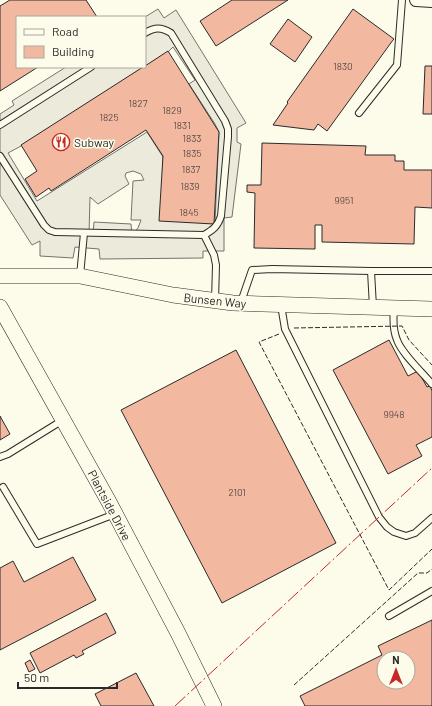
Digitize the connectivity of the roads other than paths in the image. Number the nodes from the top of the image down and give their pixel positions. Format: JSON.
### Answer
{"nodes":[{"id":1,"x":402,"y":0,"type":"edge"},
{"id":2,"x":416,"y":0,"type":"edge"},
{"id":3,"x":432,"y":1,"type":"edge"},
{"id":4,"x":146,"y":32,"type":"edge"},
{"id":5,"x":89,"y":68,"type":"edge"},
{"id":6,"x":359,"y":113,"type":"dead end"},
{"id":7,"x":0,"y":124,"type":"edge"},
{"id":8,"x":0,"y":156,"type":"edge"},
{"id":9,"x":84,"y":233,"type":"junction"},
{"id":10,"x":204,"y":235,"type":"junction"},
{"id":11,"x":371,"y":271,"type":"junction"},
{"id":12,"x":432,"y":271,"type":"edge"},
{"id":13,"x":0,"y":276,"type":"edge"},
{"id":14,"x":80,"y":276,"type":"junction"},
{"id":15,"x":215,"y":301,"type":"junction"},
{"id":16,"x":241,"y":304,"type":"junction"},
{"id":17,"x":281,"y":305,"type":"junction"},
{"id":18,"x":0,"y":307,"type":"edge"},
{"id":19,"x":372,"y":307,"type":"junction"},
{"id":20,"x":394,"y":308,"type":"junction"},
{"id":21,"x":432,"y":308,"type":"edge"},
{"id":22,"x":432,"y":384,"type":"edge"},
{"id":23,"x":63,"y":420,"type":"junction"},
{"id":24,"x":0,"y":457,"type":"edge"},
{"id":25,"x":3,"y":487,"type":"dead end"},
{"id":26,"x":115,"y":514,"type":"junction"},
{"id":27,"x":432,"y":518,"type":"edge"},
{"id":28,"x":432,"y":591,"type":"edge"},
{"id":29,"x":389,"y":616,"type":"dead end"},
{"id":30,"x":214,"y":706,"type":"edge"}],
"edges":[{"from":1,"to":6,"type":"lane"},
{"from":2,"to":3,"type":"street"},
{"from":4,"to":10,"type":"lane"},
{"from":5,"to":7,"type":"lane"},
{"from":8,"to":9,"type":"lane"},
{"from":9,"to":10,"type":"lane"},
{"from":9,"to":14,"type":"lane"},
{"from":10,"to":15,"type":"lane"},
{"from":11,"to":12,"type":"lane"},
{"from":11,"to":16,"type":"lane"},
{"from":11,"to":19,"type":"lane"},
{"from":13,"to":14,"type":"street","name":"Bunsen Way"},
{"from":14,"to":15,"type":"street","name":"Bunsen Way"},
{"from":15,"to":16,"type":"street","name":"Bunsen Way"},
{"from":16,"to":17,"type":"street","name":"Bunsen Way"},
{"from":17,"to":19,"type":"street","name":"Bunsen Way"},
{"from":17,"to":27,"type":"lane"},
{"from":18,"to":23,"type":"street","name":"Plantside Drive"},
{"from":19,"to":20,"type":"street","name":"Bunsen Way"},
{"from":20,"to":21,"type":"street","name":"Bunsen Way"},
{"from":20,"to":22,"type":"lane"},
{"from":23,"to":24,"type":"lane"},
{"from":23,"to":26,"type":"street","name":"Plantside Drive"},
{"from":25,"to":26,"type":"lane"},
{"from":26,"to":30,"type":"street","name":"Plantside Drive"},
{"from":28,"to":29,"type":"lane"}]}
